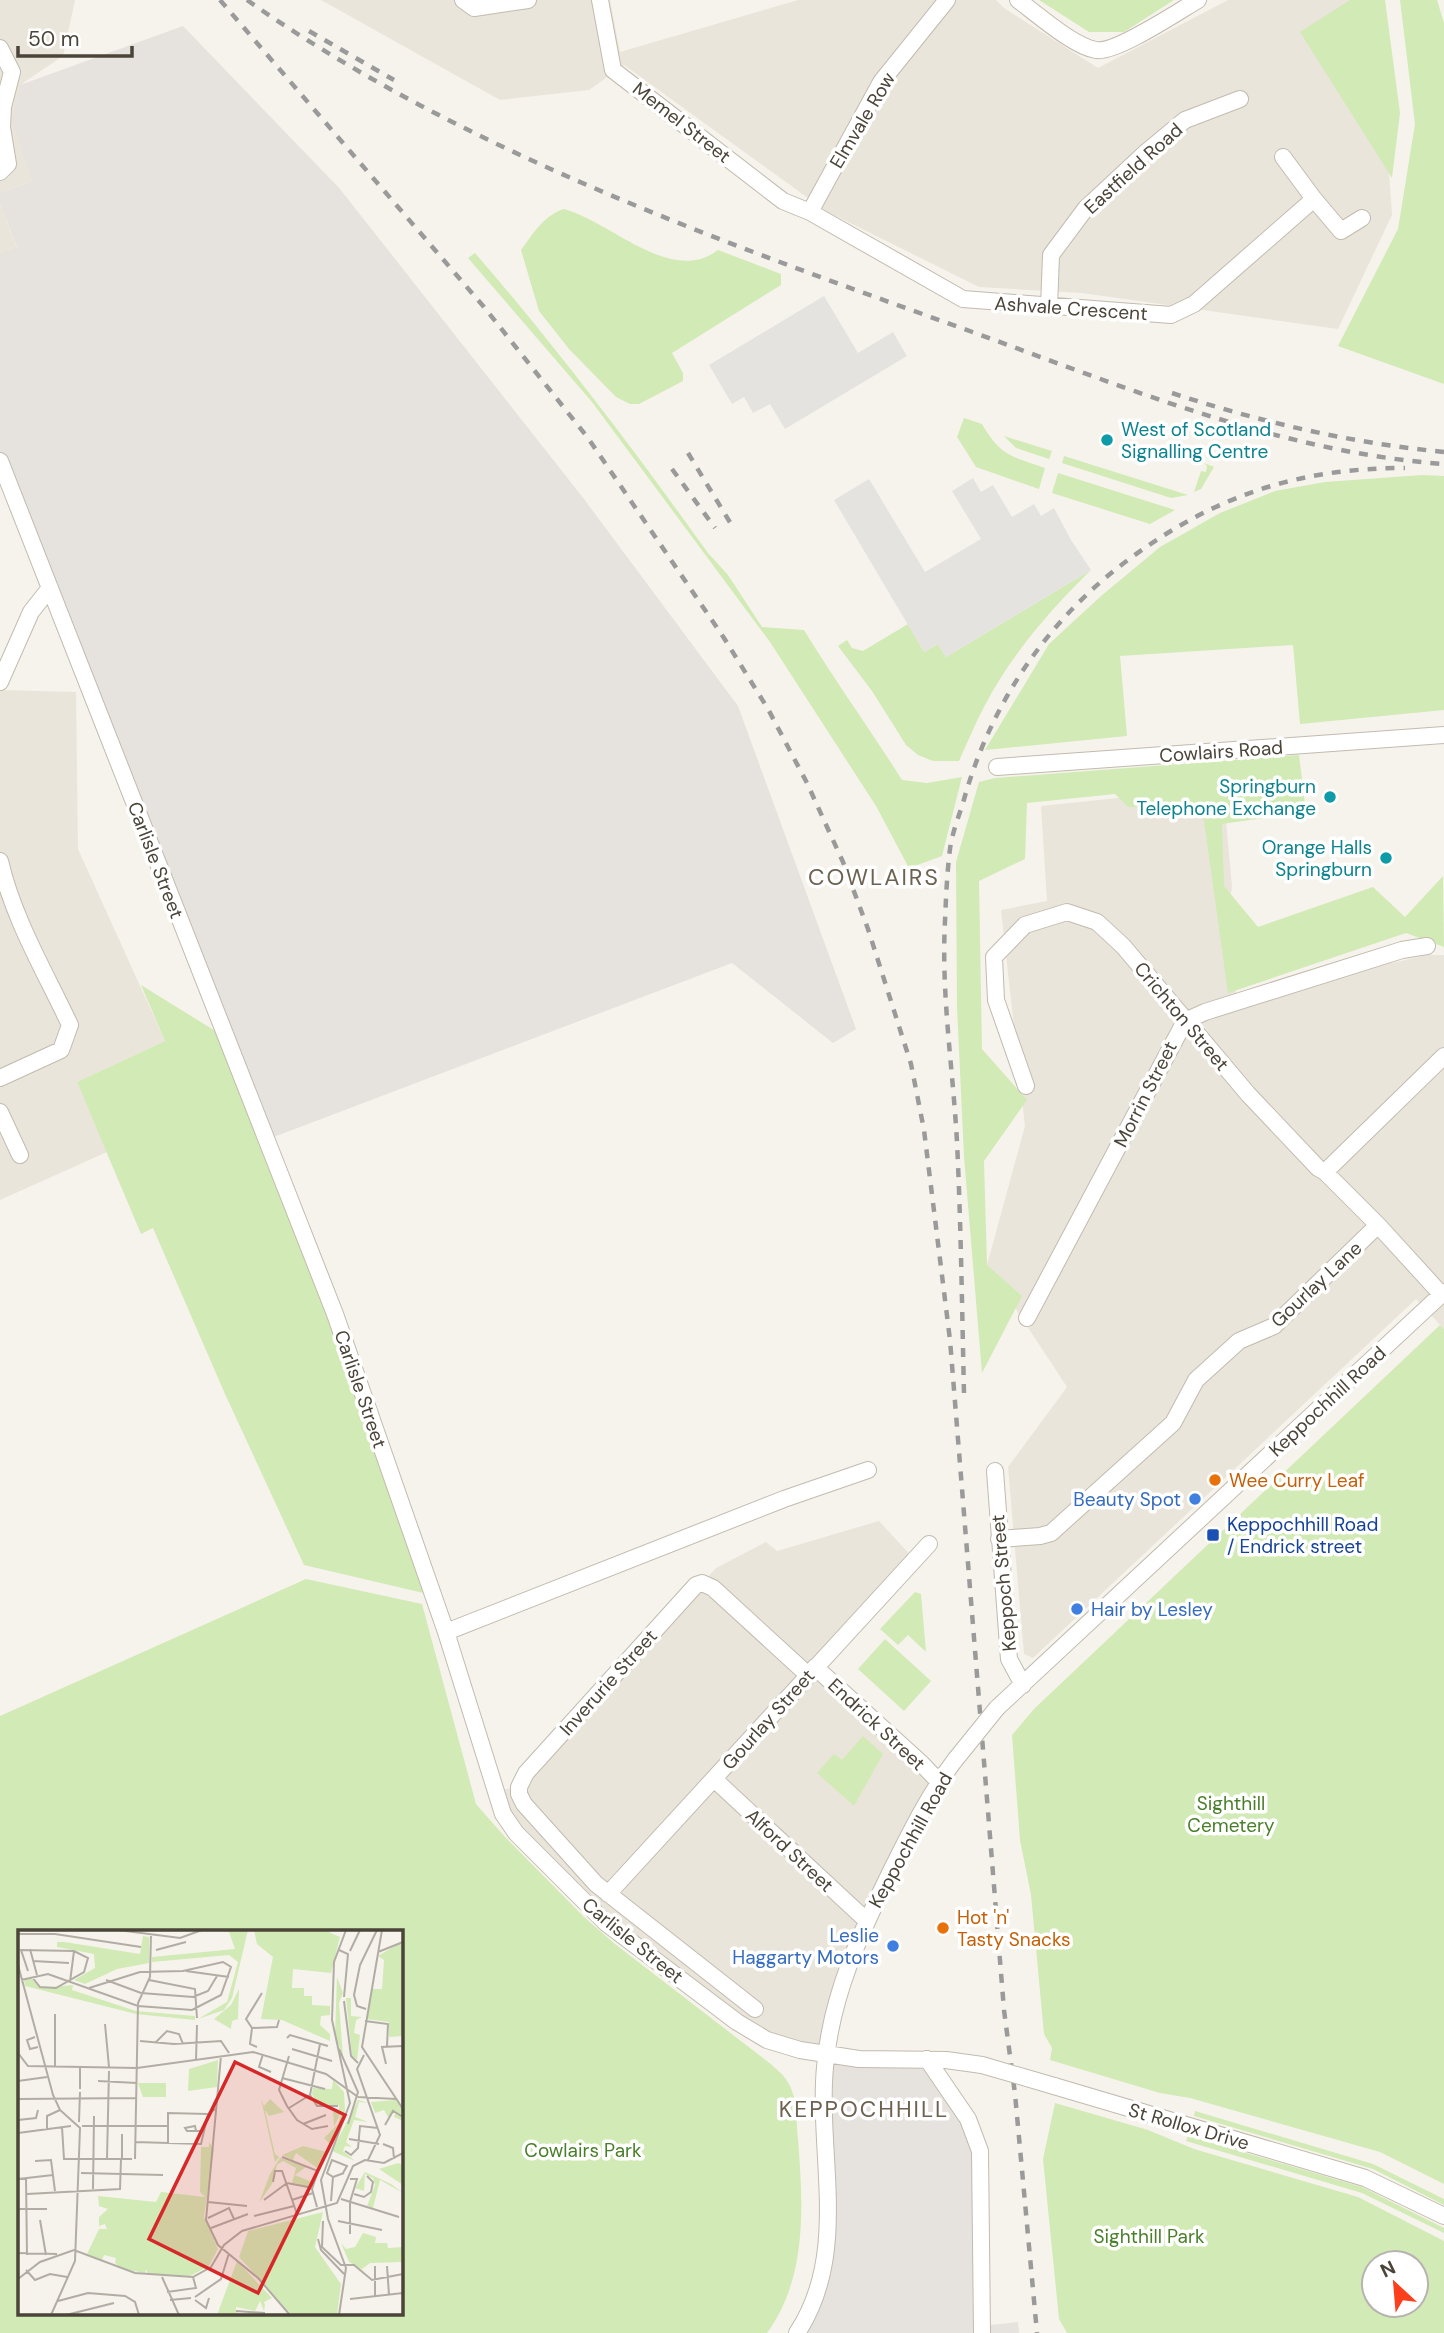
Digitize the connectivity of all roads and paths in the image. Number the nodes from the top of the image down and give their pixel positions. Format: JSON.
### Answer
{"nodes":[{"id":1,"x":463,"y":0,"type":"edge"},
{"id":2,"x":528,"y":0,"type":"edge"},
{"id":3,"x":600,"y":0,"type":"edge"},
{"id":4,"x":947,"y":0,"type":"edge"},
{"id":5,"x":1018,"y":0,"type":"edge"},
{"id":6,"x":1198,"y":0,"type":"edge"},
{"id":7,"x":0,"y":48,"type":"edge"},
{"id":8,"x":1240,"y":99,"type":"dead end"},
{"id":9,"x":1283,"y":157,"type":"dead end"},
{"id":10,"x":0,"y":172,"type":"edge"},
{"id":11,"x":1314,"y":200,"type":"junction"},
{"id":12,"x":810,"y":212,"type":"junction"},
{"id":13,"x":1362,"y":218,"type":"dead end"},
{"id":14,"x":1049,"y":307,"type":"junction"},
{"id":15,"x":0,"y":461,"type":"edge"},
{"id":16,"x":49,"y":589,"type":"junction"},
{"id":17,"x":0,"y":682,"type":"edge"},
{"id":18,"x":1444,"y":735,"type":"edge"},
{"id":19,"x":997,"y":767,"type":"dead end"},
{"id":20,"x":0,"y":861,"type":"edge"},
{"id":21,"x":7,"y":909,"type":"edge"},
{"id":22,"x":1427,"y":946,"type":"dead end"},
{"id":23,"x":1185,"y":1021,"type":"junction"},
{"id":24,"x":1444,"y":1056,"type":"edge"},
{"id":25,"x":0,"y":1078,"type":"edge"},
{"id":26,"x":1026,"y":1086,"type":"dead end"},
{"id":27,"x":0,"y":1112,"type":"edge"},
{"id":28,"x":19,"y":1155,"type":"dead end"},
{"id":29,"x":1325,"y":1172,"type":"junction"},
{"id":30,"x":1378,"y":1225,"type":"junction"},
{"id":31,"x":1443,"y":1293,"type":"edge"},
{"id":32,"x":1027,"y":1318,"type":"dead end"},
{"id":33,"x":868,"y":1470,"type":"dead end"},
{"id":34,"x":995,"y":1474,"type":"dead end"},
{"id":35,"x":999,"y":1539,"type":"junction"},
{"id":36,"x":929,"y":1544,"type":"dead end"},
{"id":37,"x":702,"y":1583,"type":"joint"},
{"id":38,"x":446,"y":1633,"type":"junction"},
{"id":39,"x":812,"y":1671,"type":"junction"},
{"id":40,"x":1023,"y":1685,"type":"junction"},
{"id":41,"x":714,"y":1779,"type":"junction"},
{"id":42,"x":939,"y":1782,"type":"junction"},
{"id":43,"x":519,"y":1787,"type":"joint"},
{"id":44,"x":608,"y":1894,"type":"junction"},
{"id":45,"x":867,"y":1921,"type":"junction"},
{"id":46,"x":755,"y":2009,"type":"dead end"},
{"id":47,"x":826,"y":2054,"type":"junction"},
{"id":48,"x":927,"y":2059,"type":"junction"},
{"id":49,"x":1444,"y":2216,"type":"edge"},
{"id":50,"x":797,"y":2333,"type":"edge"},
{"id":51,"x":982,"y":2333,"type":"edge"}],
"edges":[{"from":1,"to":2,"type":"street"},
{"from":3,"to":12,"type":"street","name":"Memel Street"},
{"from":4,"to":12,"type":"street","name":"Elmvale Row"},
{"from":5,"to":6,"type":"street"},
{"from":7,"to":10,"type":"street"},
{"from":8,"to":14,"type":"street","name":"Eastfield Road"},
{"from":9,"to":11,"type":"street"},
{"from":11,"to":13,"type":"street"},
{"from":11,"to":14,"type":"street","name":"Ashvale Crescent"},
{"from":12,"to":14,"type":"street","name":"Ashvale Crescent"},
{"from":15,"to":16,"type":"street","name":"Carlisle Street"},
{"from":16,"to":17,"type":"street"},
{"from":16,"to":38,"type":"street","name":"Carlisle Street"},
{"from":18,"to":19,"type":"street","name":"Cowlairs Road"},
{"from":20,"to":21,"type":"street"},
{"from":21,"to":25,"type":"street"},
{"from":22,"to":23,"type":"street","name":"Morrin Street"},
{"from":23,"to":26,"type":"street","name":"Crichton Street"},
{"from":23,"to":29,"type":"street","name":"Crichton Street"},
{"from":23,"to":32,"type":"street","name":"Morrin Street"},
{"from":24,"to":29,"type":"street"},
{"from":27,"to":28,"type":"street"},
{"from":29,"to":30,"type":"street","name":"Crichton Street"},
{"from":30,"to":31,"type":"street","name":"Crichton Street"},
{"from":30,"to":35,"type":"street","name":"Gourlay Lane"},
{"from":31,"to":40,"type":"street","name":"Keppochhill Road"},
{"from":33,"to":38,"type":"street"},
{"from":34,"to":35,"type":"street","name":"Keppoch Street"},
{"from":35,"to":40,"type":"street","name":"Keppoch Street"},
{"from":36,"to":39,"type":"street","name":"Gourlay Street"},
{"from":37,"to":39,"type":"street","name":"Endrick Street"},
{"from":37,"to":43,"type":"street","name":"Inverurie Street"},
{"from":38,"to":47,"type":"street","name":"Carlisle Street"},
{"from":39,"to":41,"type":"street","name":"Gourlay Street"},
{"from":39,"to":42,"type":"street","name":"Endrick Street"},
{"from":40,"to":42,"type":"street","name":"Keppochhill Road","bridge":true},
{"from":41,"to":44,"type":"street","name":"Gourlay Street"},
{"from":41,"to":45,"type":"street","name":"Alford Street"},
{"from":42,"to":45,"type":"street","name":"Keppochhill Road"},
{"from":43,"to":44,"type":"street","name":"Carlisle Street"},
{"from":44,"to":46,"type":"street","name":"Carlisle Street"},
{"from":45,"to":47,"type":"street","name":"Keppochhill Road"},
{"from":47,"to":48,"type":"street","name":"Carlisle Street"},
{"from":47,"to":50,"type":"street","name":"Keppochhill Road"},
{"from":48,"to":49,"type":"street","name":"St Rollox Drive","bridge":true},
{"from":48,"to":51,"type":"street"}]}
